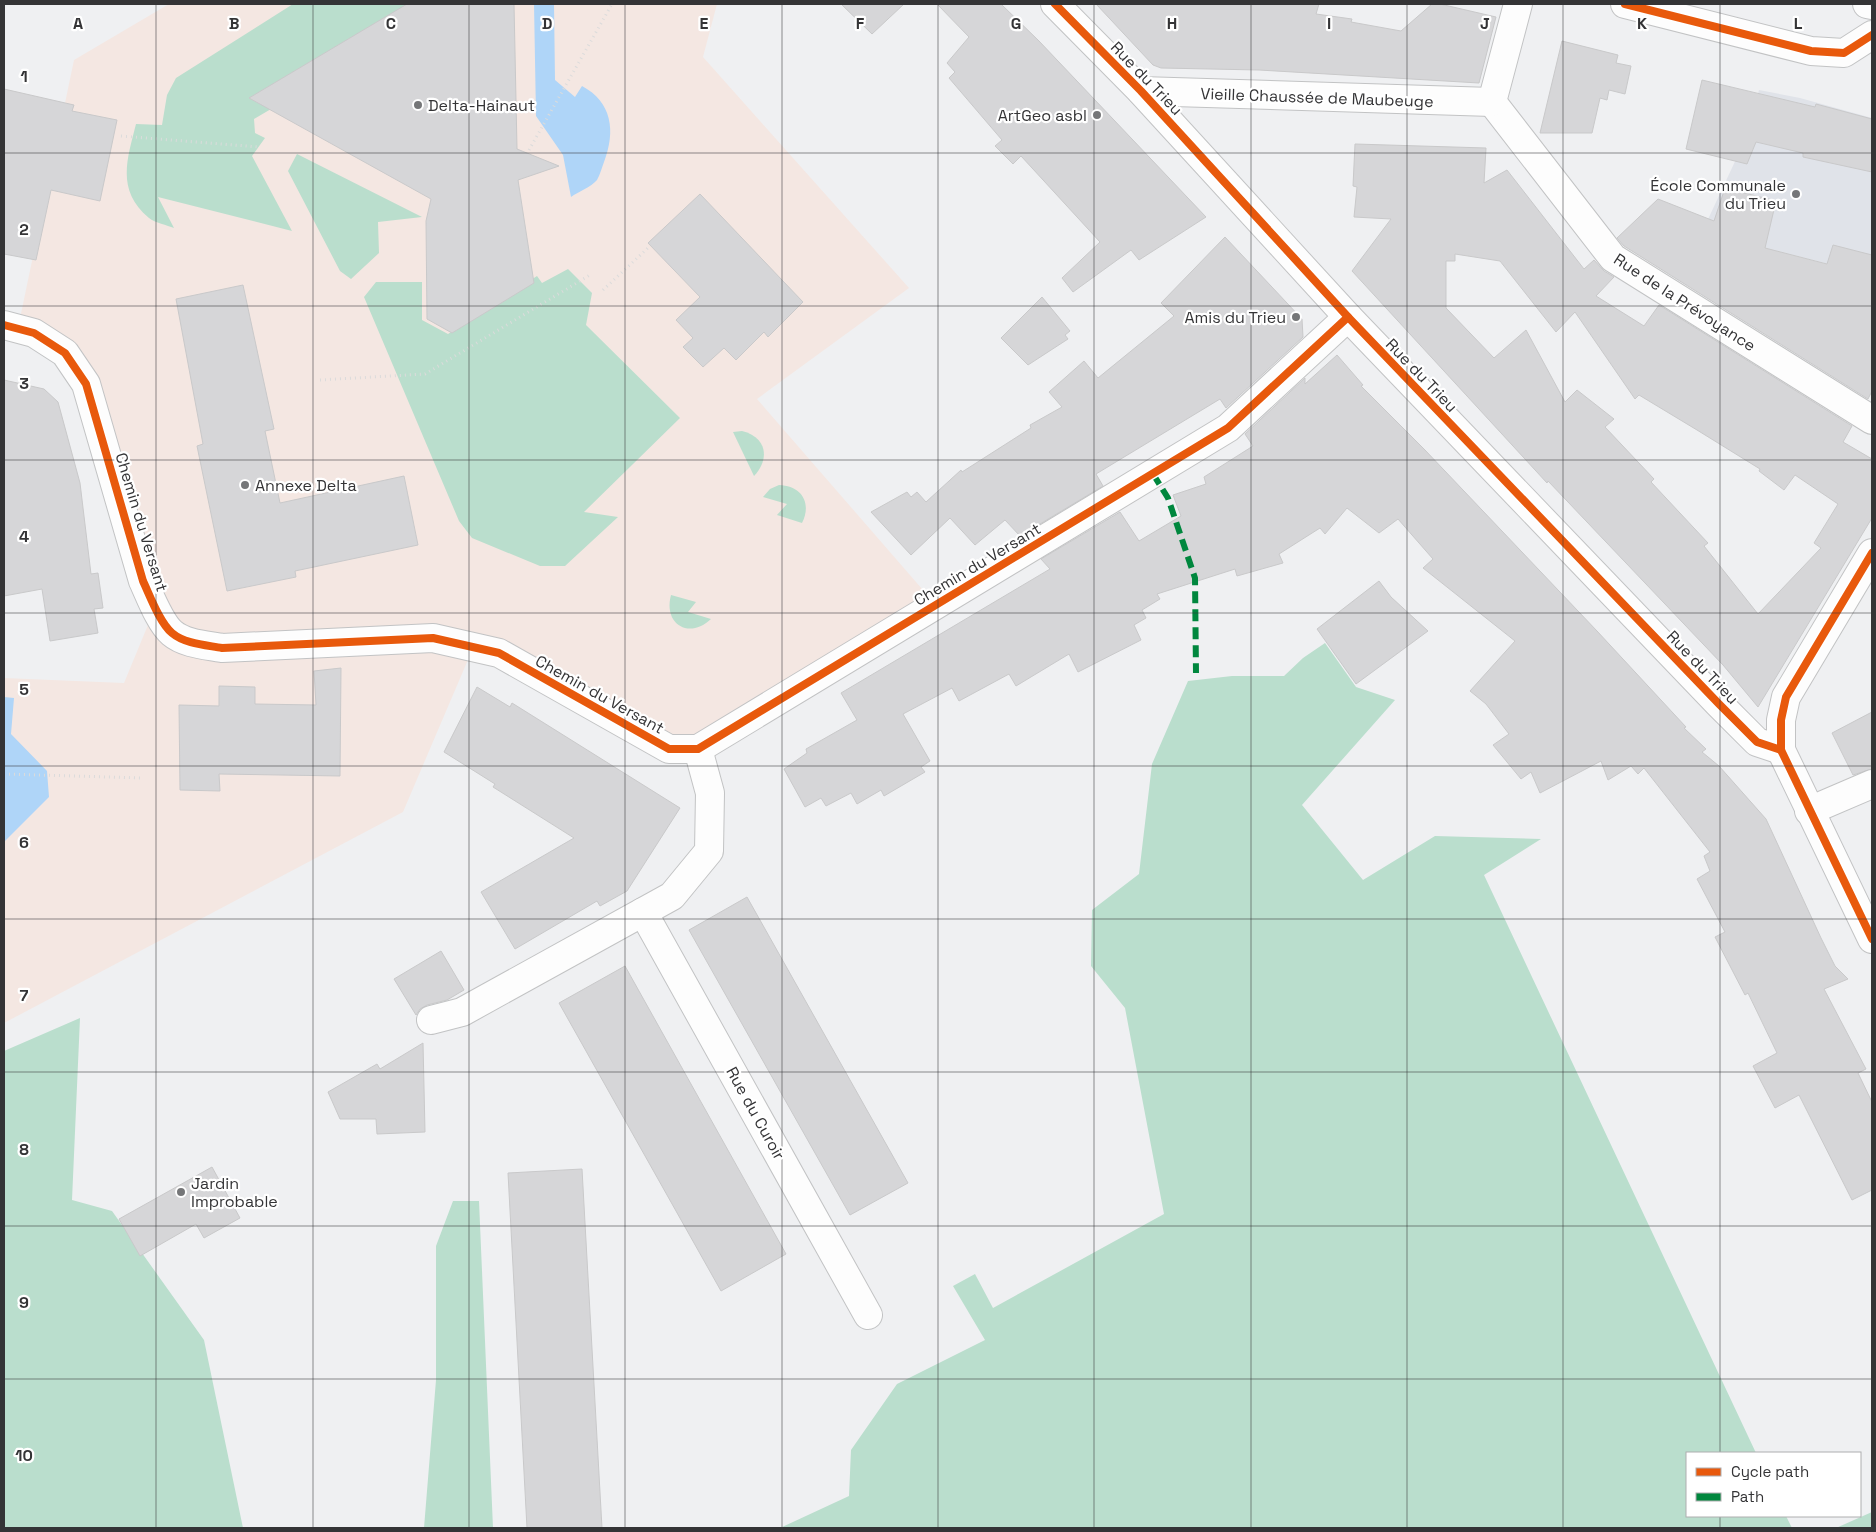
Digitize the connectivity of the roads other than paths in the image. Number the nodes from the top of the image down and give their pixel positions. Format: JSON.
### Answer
{"nodes":[{"id":1,"x":1055,"y":4,"type":"edge"},
{"id":2,"x":1518,"y":4,"type":"edge"},
{"id":3,"x":1625,"y":4,"type":"edge"},
{"id":4,"x":1867,"y":4,"type":"edge"},
{"id":5,"x":1872,"y":5,"type":"edge"},
{"id":6,"x":1872,"y":35,"type":"edge"},
{"id":7,"x":1141,"y":91,"type":"junction"},
{"id":8,"x":1492,"y":102,"type":"junction"},
{"id":9,"x":1348,"y":316,"type":"junction"},
{"id":10,"x":4,"y":325,"type":"edge"},
{"id":11,"x":1872,"y":420,"type":"edge"},
{"id":12,"x":1872,"y":553,"type":"edge"},
{"id":13,"x":698,"y":749,"type":"junction"},
{"id":14,"x":1781,"y":750,"type":"junction"},
{"id":15,"x":1872,"y":784,"type":"edge"},
{"id":16,"x":1809,"y":811,"type":"junction"},
{"id":17,"x":643,"y":912,"type":"junction"},
{"id":18,"x":1872,"y":939,"type":"edge"},
{"id":19,"x":431,"y":1020,"type":"dead end"},
{"id":20,"x":868,"y":1315,"type":"dead end"}],
"edges":[{"from":1,"to":7,"type":"street","name":"Rue du Trieu"},
{"from":2,"to":8,"type":"street"},
{"from":3,"to":6,"type":"street"},
{"from":4,"to":5,"type":"street"},
{"from":7,"to":8,"type":"street","name":"Vieille Chaussée de Maubeuge"},
{"from":7,"to":9,"type":"street","name":"Rue du Trieu"},
{"from":8,"to":11,"type":"street","name":"Rue de la Prévoyance"},
{"from":9,"to":13,"type":"street","name":"Chemin du Versant"},
{"from":9,"to":14,"type":"street","name":"Rue du Trieu"},
{"from":10,"to":13,"type":"street","name":"Chemin du Versant"},
{"from":12,"to":14,"type":"street"},
{"from":13,"to":17,"type":"street"},
{"from":14,"to":16,"type":"street"},
{"from":15,"to":16,"type":"street"},
{"from":16,"to":18,"type":"street"},
{"from":17,"to":19,"type":"street"},
{"from":17,"to":20,"type":"street","name":"Rue du Curoir"}]}
